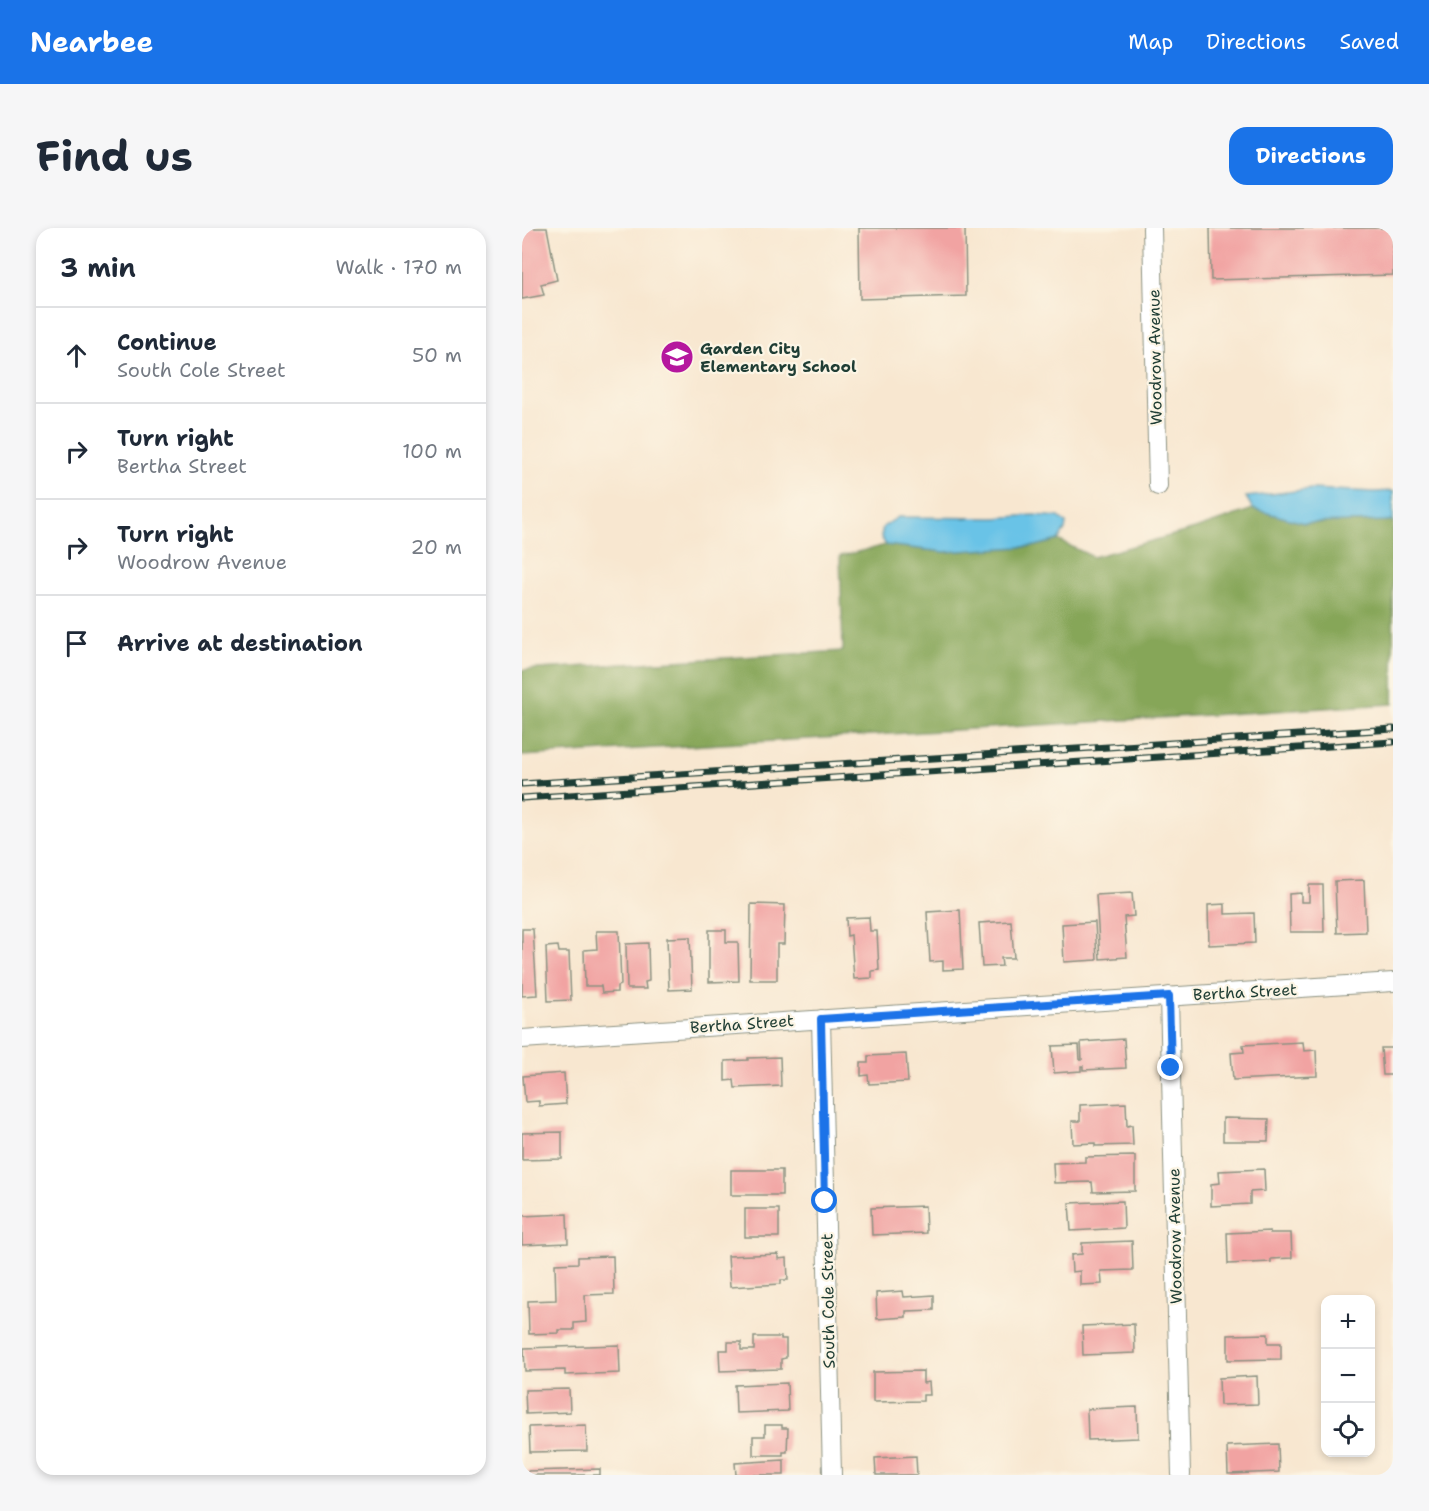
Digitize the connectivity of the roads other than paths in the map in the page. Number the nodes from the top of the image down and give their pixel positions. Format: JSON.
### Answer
{"nodes":[{"id":1,"x":1152,"y":228,"type":"edge"},
{"id":2,"x":1158,"y":486,"type":"dead end"},
{"id":3,"x":1393,"y":982,"type":"edge"},
{"id":4,"x":1169,"y":996,"type":"junction"},
{"id":5,"x":821,"y":1019,"type":"junction"},
{"id":6,"x":522,"y":1039,"type":"edge"},
{"id":7,"x":832,"y":1475,"type":"edge"},
{"id":8,"x":1181,"y":1475,"type":"edge"}],
"edges":[{"from":1,"to":2,"type":"street","name":"Woodrow Avenue"},
{"from":3,"to":4,"type":"street","name":"Bertha Street"},
{"from":4,"to":5,"type":"street","name":"Bertha Street"},
{"from":4,"to":8,"type":"street","name":"Woodrow Avenue"},
{"from":5,"to":6,"type":"street","name":"Bertha Street"},
{"from":5,"to":7,"type":"street","name":"South Cole Street"}]}
